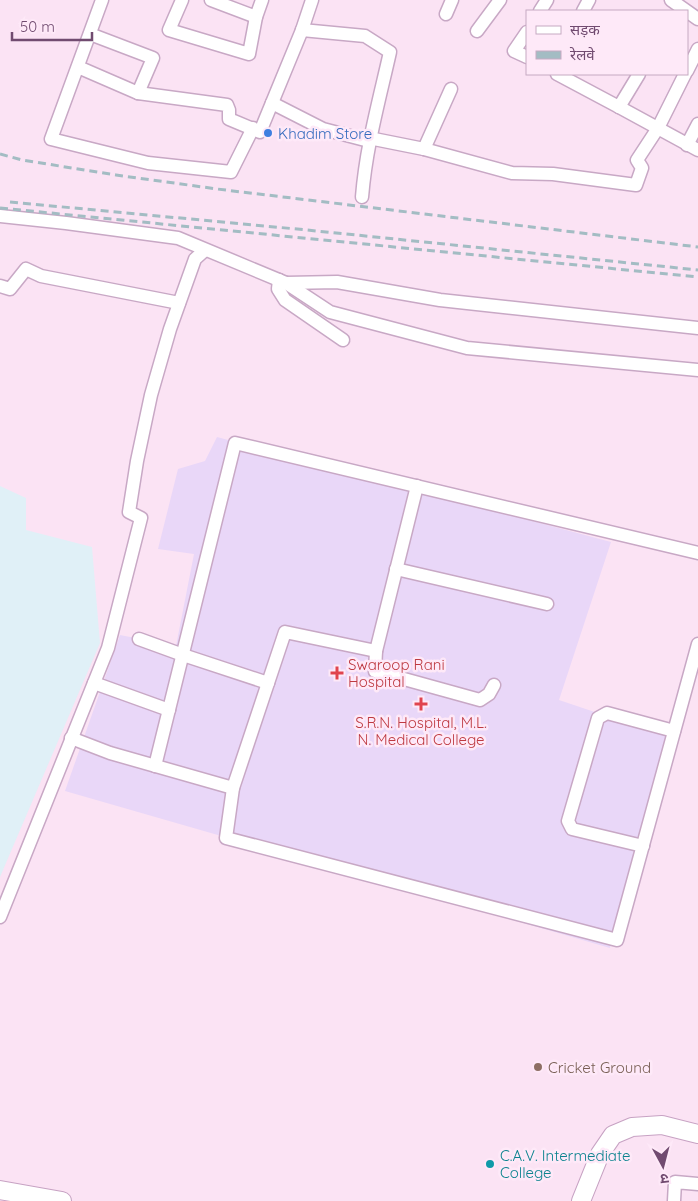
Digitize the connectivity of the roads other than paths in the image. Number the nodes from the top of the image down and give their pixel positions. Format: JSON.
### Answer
{"nodes":[{"id":1,"x":102,"y":0,"type":"edge"},
{"id":2,"x":182,"y":0,"type":"edge"},
{"id":3,"x":211,"y":0,"type":"edge"},
{"id":4,"x":262,"y":0,"type":"edge"},
{"id":5,"x":312,"y":0,"type":"edge"},
{"id":6,"x":452,"y":0,"type":"edge"},
{"id":7,"x":500,"y":0,"type":"edge"},
{"id":8,"x":446,"y":14,"type":"dead end"},
{"id":9,"x":256,"y":17,"type":"junction"},
{"id":10,"x":302,"y":30,"type":"junction"},
{"id":11,"x":477,"y":31,"type":"dead end"},
{"id":12,"x":526,"y":33,"type":"edge"},
{"id":13,"x":90,"y":34,"type":"junction"},
{"id":14,"x":698,"y":48,"type":"edge"},
{"id":15,"x":526,"y":57,"type":"edge"},
{"id":16,"x":78,"y":67,"type":"junction"},
{"id":17,"x":688,"y":68,"type":"edge"},
{"id":18,"x":559,"y":75,"type":"edge"},
{"id":19,"x":638,"y":75,"type":"edge"},
{"id":20,"x":684,"y":75,"type":"edge"},
{"id":21,"x":451,"y":89,"type":"dead end"},
{"id":22,"x":138,"y":93,"type":"junction"},
{"id":23,"x":272,"y":103,"type":"junction"},
{"id":24,"x":619,"y":106,"type":"junction"},
{"id":25,"x":698,"y":124,"type":"edge"},
{"id":26,"x":253,"y":128,"type":"junction"},
{"id":27,"x":658,"y":128,"type":"junction"},
{"id":28,"x":369,"y":140,"type":"junction"},
{"id":29,"x":692,"y":148,"type":"edge"},
{"id":30,"x":424,"y":149,"type":"junction"},
{"id":31,"x":362,"y":197,"type":"dead end"},
{"id":32,"x":0,"y":216,"type":"edge"},
{"id":33,"x":205,"y":250,"type":"junction"},
{"id":34,"x":282,"y":281,"type":"junction"},
{"id":35,"x":0,"y":286,"type":"edge"},
{"id":36,"x":179,"y":303,"type":"junction"},
{"id":37,"x":698,"y":328,"type":"edge"},
{"id":38,"x":343,"y":340,"type":"dead end"},
{"id":39,"x":698,"y":370,"type":"edge"},
{"id":40,"x":417,"y":486,"type":"junction"},
{"id":41,"x":698,"y":553,"type":"edge"},
{"id":42,"x":396,"y":568,"type":"junction"},
{"id":43,"x":547,"y":604,"type":"dead end"},
{"id":44,"x":139,"y":639,"type":"dead end"},
{"id":45,"x":698,"y":644,"type":"edge"},
{"id":46,"x":376,"y":651,"type":"junction"},
{"id":47,"x":182,"y":655,"type":"junction"},
{"id":48,"x":94,"y":683,"type":"junction"},
{"id":49,"x":268,"y":683,"type":"junction"},
{"id":50,"x":494,"y":685,"type":"dead end"},
{"id":51,"x":169,"y":710,"type":"junction"},
{"id":52,"x":674,"y":731,"type":"junction"},
{"id":53,"x":72,"y":738,"type":"junction"},
{"id":54,"x":155,"y":766,"type":"junction"},
{"id":55,"x":233,"y":788,"type":"junction"},
{"id":56,"x":643,"y":846,"type":"junction"},
{"id":57,"x":0,"y":917,"type":"edge"},
{"id":58,"x":698,"y":1134,"type":"edge"},
{"id":59,"x":698,"y":1184,"type":"edge"},
{"id":60,"x":0,"y":1190,"type":"edge"},
{"id":61,"x":62,"y":1201,"type":"edge"},
{"id":62,"x":581,"y":1201,"type":"edge"},
{"id":63,"x":674,"y":1201,"type":"edge"}],
"edges":[{"from":1,"to":13,"type":"street"},
{"from":2,"to":9,"type":"street"},
{"from":3,"to":9,"type":"street"},
{"from":4,"to":9,"type":"street"},
{"from":5,"to":10,"type":"street"},
{"from":6,"to":8,"type":"street"},
{"from":7,"to":11,"type":"street"},
{"from":10,"to":23,"type":"street"},
{"from":10,"to":28,"type":"street"},
{"from":12,"to":15,"type":"street"},
{"from":13,"to":16,"type":"street"},
{"from":13,"to":22,"type":"street"},
{"from":14,"to":17,"type":"street"},
{"from":16,"to":22,"type":"street"},
{"from":16,"to":26,"type":"street"},
{"from":18,"to":24,"type":"street"},
{"from":19,"to":24,"type":"street"},
{"from":20,"to":27,"type":"street"},
{"from":21,"to":30,"type":"street"},
{"from":22,"to":26,"type":"street"},
{"from":23,"to":26,"type":"street"},
{"from":23,"to":28,"type":"street"},
{"from":24,"to":27,"type":"street"},
{"from":25,"to":29,"type":"street"},
{"from":27,"to":29,"type":"street"},
{"from":27,"to":30,"type":"street"},
{"from":28,"to":30,"type":"street"},
{"from":28,"to":31,"type":"street"},
{"from":32,"to":33,"type":"street"},
{"from":33,"to":34,"type":"street"},
{"from":33,"to":36,"type":"street"},
{"from":34,"to":37,"type":"street"},
{"from":34,"to":38,"type":"street"},
{"from":34,"to":39,"type":"street"},
{"from":35,"to":36,"type":"street"},
{"from":36,"to":48,"type":"street"},
{"from":40,"to":41,"type":"street"},
{"from":40,"to":42,"type":"street"},
{"from":40,"to":47,"type":"street"},
{"from":42,"to":43,"type":"street"},
{"from":42,"to":46,"type":"street"},
{"from":44,"to":47,"type":"street"},
{"from":45,"to":52,"type":"street"},
{"from":46,"to":49,"type":"street"},
{"from":46,"to":50,"type":"street"},
{"from":47,"to":49,"type":"street"},
{"from":47,"to":51,"type":"street"},
{"from":48,"to":51,"type":"street"},
{"from":48,"to":53,"type":"street"},
{"from":49,"to":55,"type":"street"},
{"from":51,"to":54,"type":"street"},
{"from":52,"to":56,"type":"street"},
{"from":52,"to":56,"type":"street"},
{"from":53,"to":54,"type":"street"},
{"from":53,"to":57,"type":"street"},
{"from":54,"to":55,"type":"street"},
{"from":55,"to":56,"type":"street"},
{"from":58,"to":62,"type":"street"},
{"from":59,"to":63,"type":"street"},
{"from":60,"to":61,"type":"street"}]}
